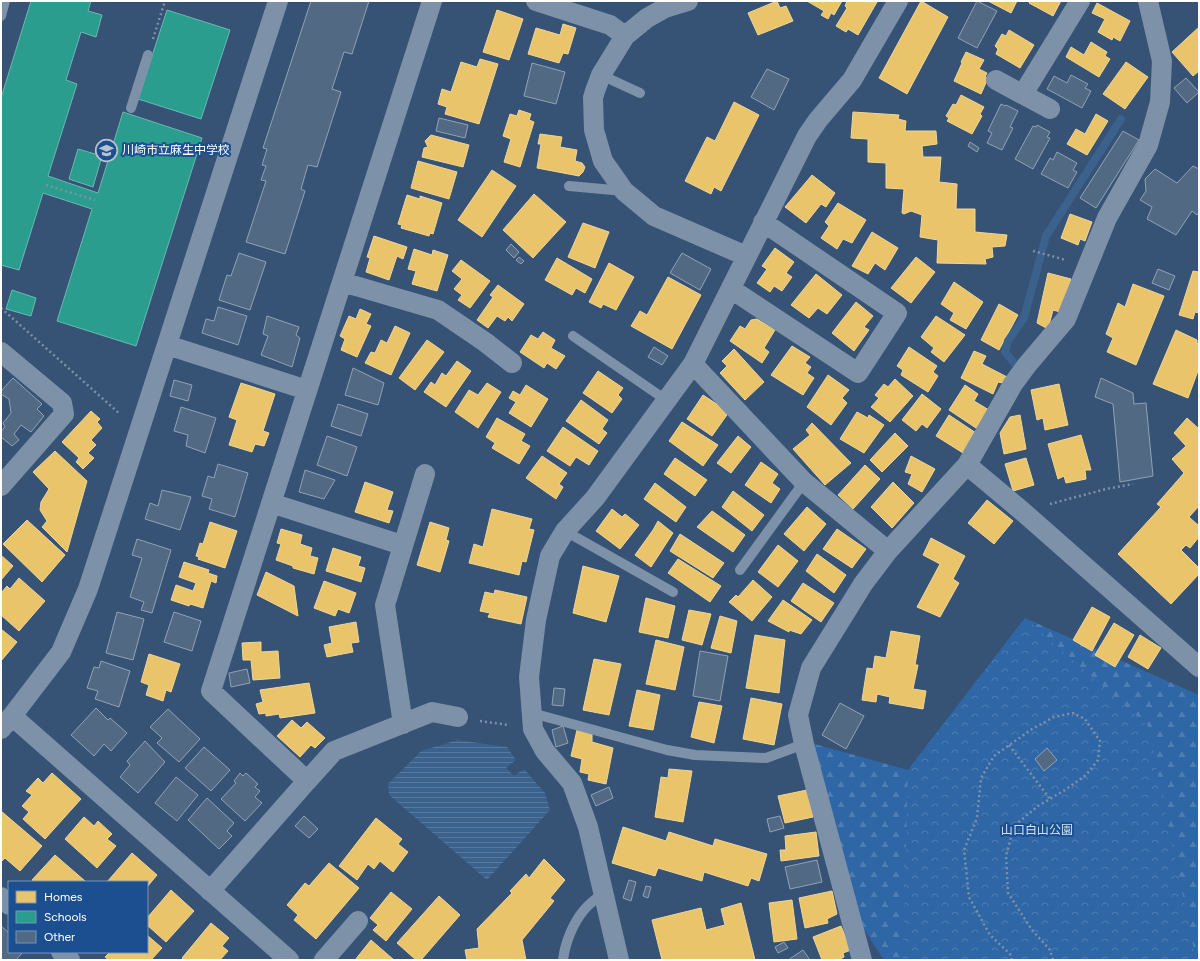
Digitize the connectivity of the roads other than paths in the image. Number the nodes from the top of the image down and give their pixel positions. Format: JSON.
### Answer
{"nodes":[{"id":1,"x":5,"y":1,"type":"edge"},
{"id":2,"x":278,"y":1,"type":"edge"},
{"id":3,"x":432,"y":1,"type":"edge"},
{"id":4,"x":536,"y":1,"type":"edge"},
{"id":5,"x":688,"y":1,"type":"edge"},
{"id":6,"x":898,"y":1,"type":"edge"},
{"id":7,"x":1080,"y":1,"type":"edge"},
{"id":8,"x":1148,"y":1,"type":"edge"},
{"id":9,"x":1,"y":16,"type":"edge"},
{"id":10,"x":625,"y":36,"type":"junction"},
{"id":11,"x":148,"y":55,"type":"road end"},
{"id":12,"x":601,"y":74,"type":"junction"},
{"id":13,"x":996,"y":80,"type":"dead end"},
{"id":14,"x":640,"y":93,"type":"dead end"},
{"id":15,"x":1023,"y":94,"type":"junction"},
{"id":16,"x":131,"y":108,"type":"dead end"},
{"id":17,"x":1050,"y":109,"type":"dead end"},
{"id":18,"x":569,"y":186,"type":"dead end"},
{"id":19,"x":624,"y":191,"type":"junction"},
{"id":20,"x":763,"y":222,"type":"junction"},
{"id":21,"x":746,"y":256,"type":"junction"},
{"id":22,"x":342,"y":282,"type":"junction"},
{"id":23,"x":731,"y":289,"type":"junction"},
{"id":24,"x":573,"y":336,"type":"dead end"},
{"id":25,"x":167,"y":345,"type":"junction"},
{"id":26,"x":1,"y":352,"type":"edge"},
{"id":27,"x":512,"y":363,"type":"dead end"},
{"id":28,"x":693,"y":364,"type":"junction"},
{"id":29,"x":307,"y":390,"type":"junction"},
{"id":30,"x":666,"y":400,"type":"junction"},
{"id":31,"x":967,"y":465,"type":"junction"},
{"id":32,"x":425,"y":474,"type":"dead end"},
{"id":33,"x":804,"y":482,"type":"junction"},
{"id":34,"x":1,"y":486,"type":"edge"},
{"id":35,"x":271,"y":503,"type":"junction"},
{"id":36,"x":565,"y":531,"type":"junction"},
{"id":37,"x":402,"y":545,"type":"junction"},
{"id":38,"x":888,"y":551,"type":"junction"},
{"id":39,"x":740,"y":570,"type":"dead end"},
{"id":40,"x":674,"y":592,"type":"dead end"},
{"id":41,"x":1199,"y":667,"type":"edge"},
{"id":42,"x":458,"y":717,"type":"road end"},
{"id":43,"x":533,"y":721,"type":"junction"},
{"id":44,"x":7,"y":723,"type":"edge"},
{"id":45,"x":403,"y":724,"type":"junction"},
{"id":46,"x":804,"y":744,"type":"junction"},
{"id":47,"x":307,"y":781,"type":"junction"},
{"id":48,"x":210,"y":891,"type":"junction"},
{"id":49,"x":603,"y":893,"type":"junction"},
{"id":50,"x":358,"y":921,"type":"dead end"},
{"id":51,"x":62,"y":953,"type":"edge"},
{"id":52,"x":70,"y":960,"type":"edge"},
{"id":53,"x":289,"y":960,"type":"edge"},
{"id":54,"x":324,"y":960,"type":"edge"},
{"id":55,"x":563,"y":960,"type":"edge"},
{"id":56,"x":619,"y":960,"type":"edge"},
{"id":57,"x":862,"y":960,"type":"edge"}],
"edges":[{"from":1,"to":9,"type":"lane"},
{"from":2,"to":25,"type":"street"},
{"from":3,"to":22,"type":"street"},
{"from":4,"to":10,"type":"street"},
{"from":5,"to":10,"type":"street"},
{"from":6,"to":20,"type":"street"},
{"from":7,"to":15,"type":"street"},
{"from":8,"to":31,"type":"street"},
{"from":10,"to":12,"type":"street"},
{"from":11,"to":16,"type":"lane"},
{"from":12,"to":14,"type":"lane"},
{"from":12,"to":19,"type":"street"},
{"from":13,"to":15,"type":"street"},
{"from":15,"to":17,"type":"street"},
{"from":18,"to":19,"type":"lane"},
{"from":19,"to":21,"type":"street"},
{"from":20,"to":21,"type":"street"},
{"from":20,"to":23,"type":"street"},
{"from":21,"to":23,"type":"street"},
{"from":22,"to":27,"type":"street"},
{"from":22,"to":29,"type":"street"},
{"from":23,"to":28,"type":"street"},
{"from":24,"to":30,"type":"lane"},
{"from":25,"to":29,"type":"street"},
{"from":25,"to":44,"type":"street"},
{"from":26,"to":34,"type":"street"},
{"from":28,"to":30,"type":"street"},
{"from":28,"to":33,"type":"street"},
{"from":29,"to":35,"type":"street"},
{"from":30,"to":36,"type":"street"},
{"from":31,"to":38,"type":"street"},
{"from":31,"to":41,"type":"street"},
{"from":32,"to":37,"type":"street"},
{"from":33,"to":38,"type":"street"},
{"from":33,"to":39,"type":"lane"},
{"from":35,"to":37,"type":"street"},
{"from":35,"to":47,"type":"street"},
{"from":36,"to":40,"type":"lane"},
{"from":36,"to":43,"type":"street"},
{"from":37,"to":45,"type":"street"},
{"from":38,"to":46,"type":"street"},
{"from":42,"to":45,"type":"street"},
{"from":43,"to":46,"type":"lane"},
{"from":43,"to":49,"type":"street"},
{"from":44,"to":48,"type":"street"},
{"from":45,"to":47,"type":"street"},
{"from":46,"to":57,"type":"street"},
{"from":47,"to":48,"type":"street"},
{"from":48,"to":53,"type":"street"},
{"from":49,"to":55,"type":"lane"},
{"from":49,"to":56,"type":"street"},
{"from":50,"to":54,"type":"street"},
{"from":51,"to":52,"type":"street"}]}
